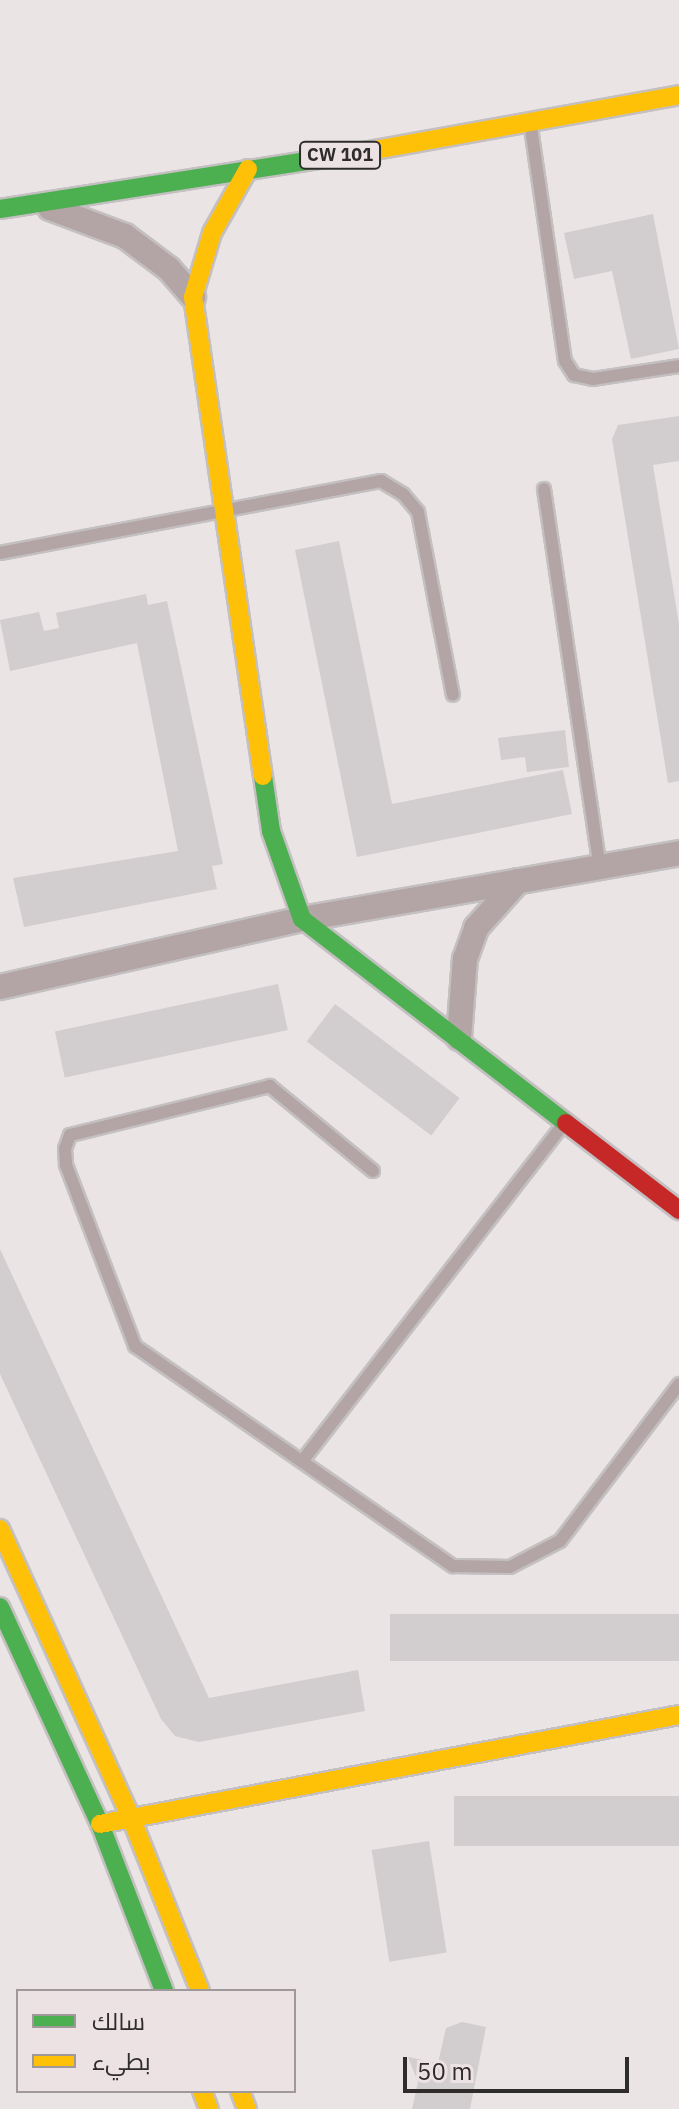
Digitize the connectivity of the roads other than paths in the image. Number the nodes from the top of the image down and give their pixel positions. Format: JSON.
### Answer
{"nodes":[{"id":1,"x":679,"y":95,"type":"edge"},
{"id":2,"x":531,"y":125,"type":"junction"},
{"id":3,"x":248,"y":169,"type":"junction"},
{"id":4,"x":32,"y":204,"type":"junction"},
{"id":5,"x":0,"y":209,"type":"edge"},
{"id":6,"x":193,"y":297,"type":"junction"},
{"id":7,"x":679,"y":366,"type":"edge"},
{"id":8,"x":544,"y":489,"type":"dead end"},
{"id":9,"x":225,"y":513,"type":"junction"},
{"id":10,"x":0,"y":553,"type":"edge"},
{"id":11,"x":453,"y":695,"type":"dead end"},
{"id":12,"x":679,"y":853,"type":"edge"},
{"id":13,"x":600,"y":867,"type":"junction"},
{"id":14,"x":518,"y":881,"type":"junction"},
{"id":15,"x":302,"y":919,"type":"junction"},
{"id":16,"x":0,"y":987,"type":"edge"},
{"id":17,"x":459,"y":1038,"type":"junction"},
{"id":18,"x":565,"y":1122,"type":"junction"},
{"id":19,"x":373,"y":1171,"type":"dead end"},
{"id":20,"x":679,"y":1210,"type":"edge"},
{"id":21,"x":679,"y":1384,"type":"edge"},
{"id":22,"x":303,"y":1460,"type":"junction"},
{"id":23,"x":0,"y":1529,"type":"edge"},
{"id":24,"x":0,"y":1607,"type":"edge"},
{"id":25,"x":679,"y":1715,"type":"edge"},
{"id":26,"x":130,"y":1815,"type":"junction"},
{"id":27,"x":100,"y":1824,"type":"junction"},
{"id":28,"x":163,"y":1989,"type":"edge"},
{"id":29,"x":199,"y":1989,"type":"edge"}],
"edges":[{"from":1,"to":2,"type":"street","number":"CW 101"},
{"from":2,"to":3,"type":"street","number":"CW 101"},
{"from":2,"to":7,"type":"lane"},
{"from":3,"to":4,"type":"street","number":"CW 101"},
{"from":3,"to":6,"type":"street"},
{"from":4,"to":5,"type":"street","number":"CW 101"},
{"from":4,"to":6,"type":"street"},
{"from":6,"to":9,"type":"street"},
{"from":8,"to":13,"type":"lane"},
{"from":9,"to":10,"type":"lane"},
{"from":9,"to":11,"type":"lane"},
{"from":9,"to":15,"type":"street"},
{"from":12,"to":13,"type":"street"},
{"from":13,"to":14,"type":"street"},
{"from":14,"to":15,"type":"street"},
{"from":14,"to":17,"type":"street"},
{"from":15,"to":16,"type":"street"},
{"from":15,"to":17,"type":"street"},
{"from":17,"to":18,"type":"street"},
{"from":18,"to":20,"type":"street"},
{"from":18,"to":22,"type":"lane"},
{"from":19,"to":22,"type":"lane"},
{"from":21,"to":22,"type":"lane"},
{"from":23,"to":26,"type":"street"},
{"from":24,"to":27,"type":"street"},
{"from":25,"to":26,"type":"street"},
{"from":26,"to":27,"type":"street"},
{"from":26,"to":29,"type":"street"},
{"from":27,"to":28,"type":"street"}]}
